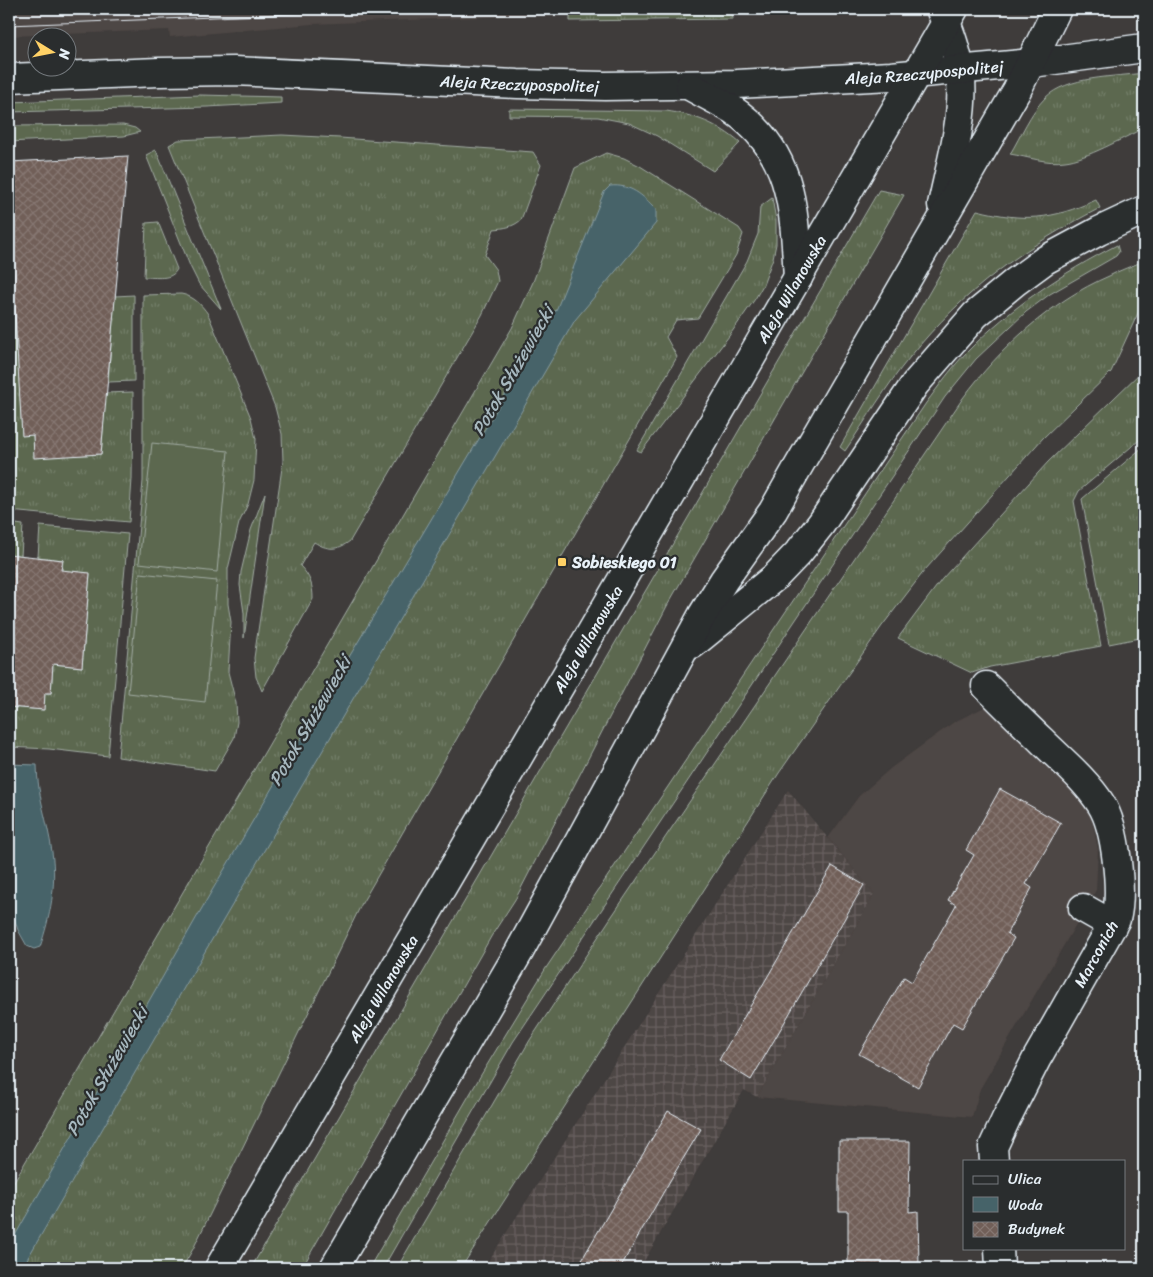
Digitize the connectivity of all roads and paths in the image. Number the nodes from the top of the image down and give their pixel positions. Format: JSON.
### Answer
{"nodes":[{"id":1,"x":1058,"y":9,"type":"edge"},
{"id":2,"x":947,"y":13,"type":"edge"},
{"id":3,"x":1144,"y":48,"type":"edge"},
{"id":4,"x":1032,"y":63,"type":"junction"},
{"id":5,"x":959,"y":69,"type":"junction"},
{"id":6,"x":916,"y":73,"type":"junction"},
{"id":7,"x":9,"y":78,"type":"edge"},
{"id":8,"x":688,"y":85,"type":"junction"},
{"id":9,"x":1144,"y":210,"type":"edge"},
{"id":10,"x":937,"y":229,"type":"junction"},
{"id":11,"x":798,"y":278,"type":"junction"},
{"id":12,"x":682,"y":653,"type":"junction"},
{"id":13,"x":986,"y":686,"type":"dead end"},
{"id":14,"x":1083,"y":908,"type":"dead end"},
{"id":15,"x":1112,"y":925,"type":"junction"},
{"id":16,"x":994,"y":1160,"type":"edge"},
{"id":17,"x":999,"y":1250,"type":"edge"},
{"id":18,"x":219,"y":1268,"type":"edge"},
{"id":19,"x":334,"y":1268,"type":"edge"},
{"id":20,"x":1000,"y":1268,"type":"edge"}],
"edges":[{"from":1,"to":4,"type":"main road"},
{"from":2,"to":5,"type":"main road"},
{"from":2,"to":6,"type":"main road","name":"Aleja Wilanowska"},
{"from":3,"to":4,"type":"main road","name":"Aleja Rzeczypospolitej"},
{"from":4,"to":5,"type":"main road","name":"Aleja Rzeczypospolitej"},
{"from":4,"to":10,"type":"main road"},
{"from":5,"to":6,"type":"main road","name":"Aleja Rzeczypospolitej"},
{"from":5,"to":10,"type":"main road"},
{"from":6,"to":8,"type":"main road","name":"Aleja Rzeczypospolitej"},
{"from":6,"to":11,"type":"main road","name":"Aleja Wilanowska"},
{"from":7,"to":8,"type":"main road","name":"Aleja Rzeczypospolitej"},
{"from":8,"to":11,"type":"main road"},
{"from":9,"to":12,"type":"main road"},
{"from":10,"to":12,"type":"main road"},
{"from":11,"to":18,"type":"main road","name":"Aleja Wilanowska"},
{"from":12,"to":19,"type":"main road"},
{"from":13,"to":15,"type":"main road","name":"Marconich"},
{"from":14,"to":15,"type":"main road"},
{"from":15,"to":16,"type":"main road","name":"Marconich"},
{"from":17,"to":20,"type":"main road"}]}
